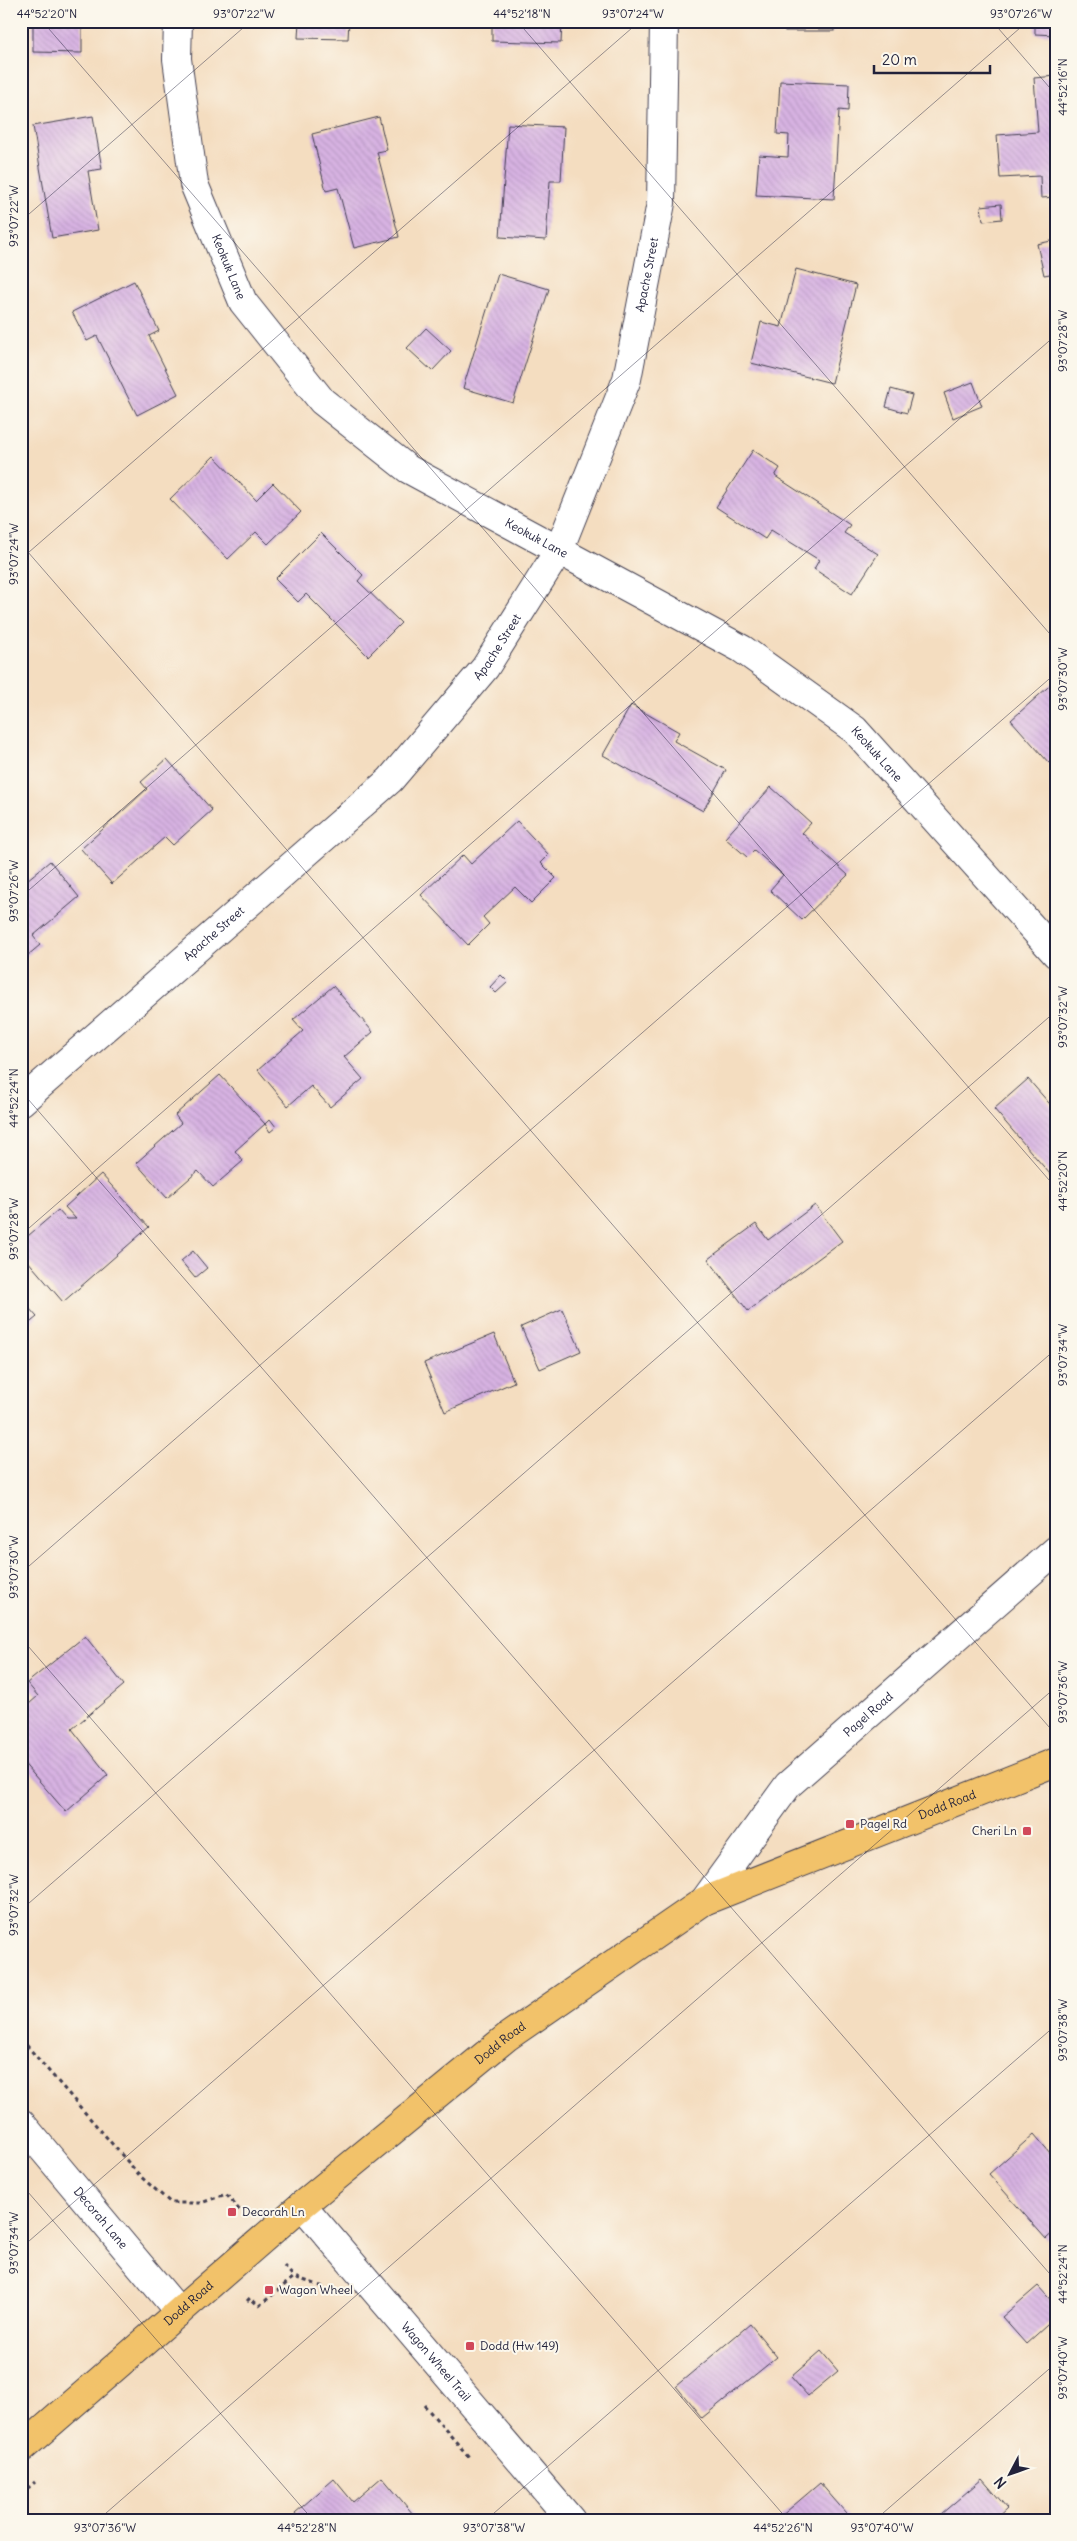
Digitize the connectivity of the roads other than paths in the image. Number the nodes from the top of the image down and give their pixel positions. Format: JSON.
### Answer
{"nodes":[{"id":1,"x":178,"y":21,"type":"edge"},
{"id":2,"x":664,"y":21,"type":"edge"},
{"id":3,"x":559,"y":550,"type":"junction"},
{"id":4,"x":1056,"y":954,"type":"edge"},
{"id":5,"x":21,"y":1102,"type":"edge"},
{"id":6,"x":1056,"y":1550,"type":"edge"},
{"id":7,"x":1056,"y":1762,"type":"edge"},
{"id":8,"x":704,"y":1901,"type":"junction"},
{"id":9,"x":21,"y":2123,"type":"edge"},
{"id":10,"x":302,"y":2205,"type":"junction"},
{"id":11,"x":179,"y":2312,"type":"junction"},
{"id":12,"x":21,"y":2449,"type":"edge"},
{"id":13,"x":571,"y":2520,"type":"edge"}],
"edges":[{"from":1,"to":3,"type":"street","name":"Keokuk Lane"},
{"from":2,"to":3,"type":"street","name":"Apache Street"},
{"from":3,"to":4,"type":"street","name":"Keokuk Lane"},
{"from":3,"to":5,"type":"street","name":"Apache Street"},
{"from":6,"to":8,"type":"street","name":"Pagel Road"},
{"from":7,"to":8,"type":"main road","name":"Dodd Road"},
{"from":8,"to":10,"type":"main road","name":"Dodd Road"},
{"from":9,"to":11,"type":"street","name":"Decorah Lane"},
{"from":10,"to":11,"type":"main road","name":"Dodd Road"},
{"from":10,"to":13,"type":"street","name":"Wagon Wheel Trail"},
{"from":11,"to":12,"type":"main road","name":"Dodd Road"}]}
